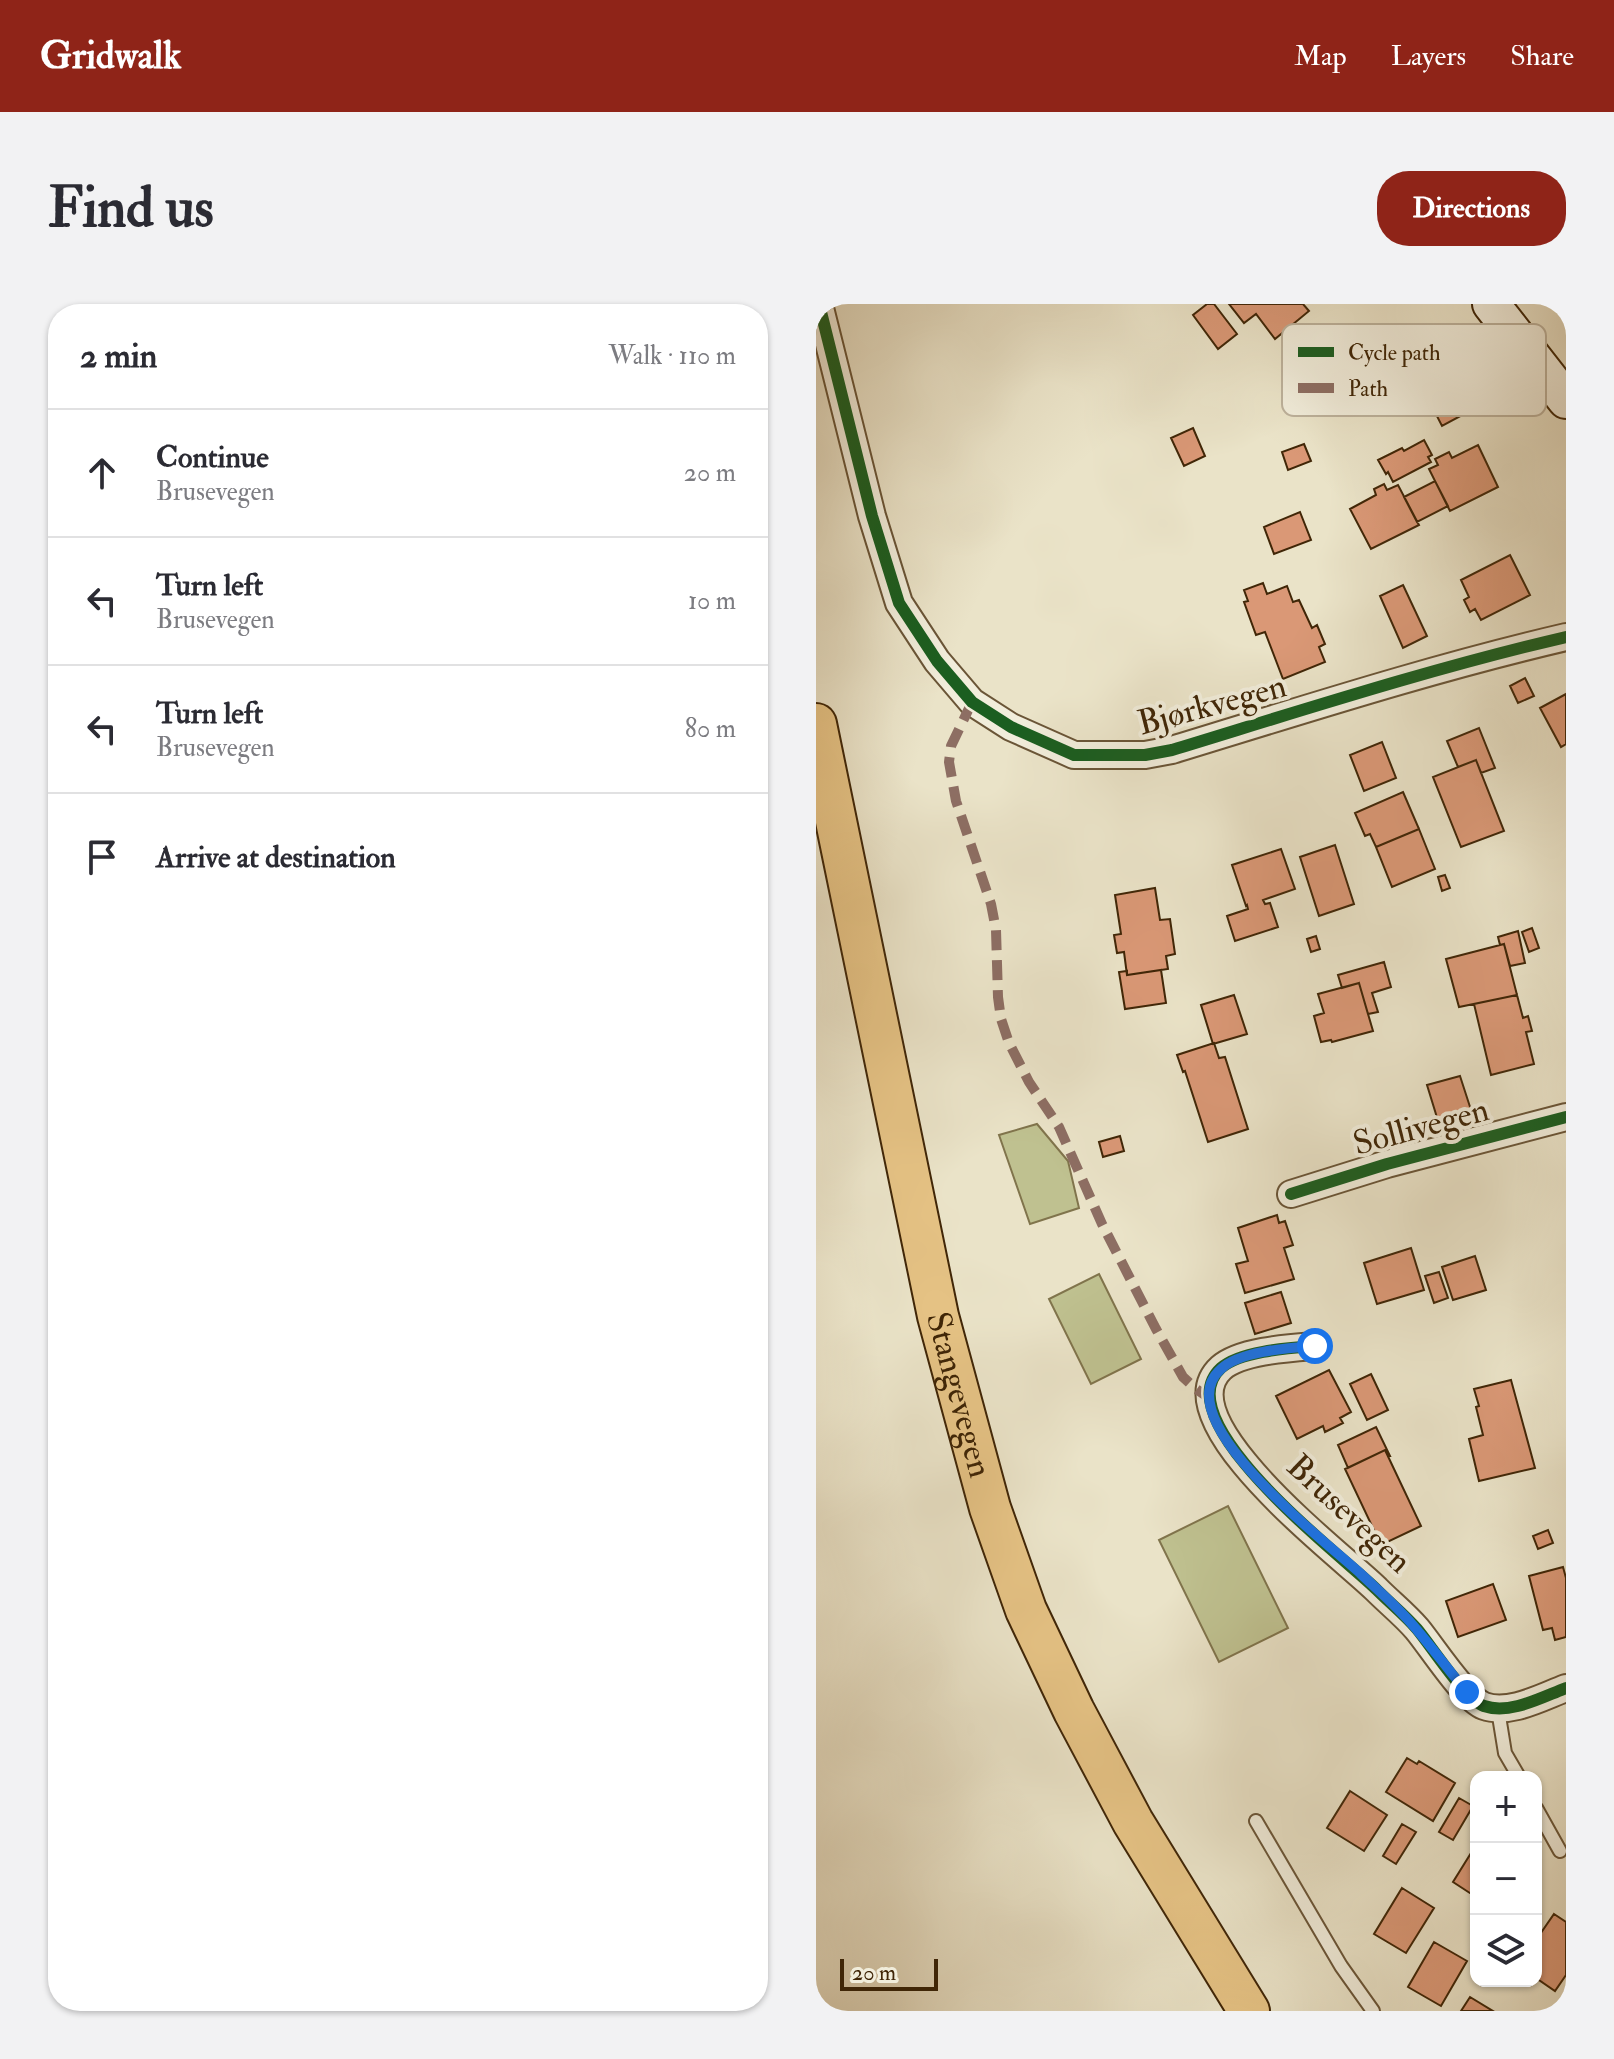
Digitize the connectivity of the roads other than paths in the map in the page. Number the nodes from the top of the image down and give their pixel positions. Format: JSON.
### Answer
{"nodes":[{"id":1,"x":819,"y":304,"type":"edge"},
{"id":2,"x":1491,"y":304,"type":"edge"},
{"id":3,"x":1507,"y":324,"type":"edge"},
{"id":4,"x":1546,"y":374,"type":"edge"},
{"id":5,"x":1566,"y":400,"type":"edge"},
{"id":6,"x":1566,"y":637,"type":"edge"},
{"id":7,"x":816,"y":724,"type":"edge"},
{"id":8,"x":1566,"y":1117,"type":"edge"},
{"id":9,"x":1291,"y":1194,"type":"dead end"},
{"id":10,"x":1315,"y":1346,"type":"dead end"},
{"id":11,"x":1566,"y":1688,"type":"edge"},
{"id":12,"x":1498,"y":1710,"type":"junction"},
{"id":13,"x":1516,"y":1771,"type":"edge"},
{"id":14,"x":1542,"y":1819,"type":"edge"},
{"id":15,"x":1256,"y":1821,"type":"dead end"},
{"id":16,"x":1560,"y":1851,"type":"dead end"},
{"id":17,"x":1249,"y":2011,"type":"edge"},
{"id":18,"x":1373,"y":2011,"type":"edge"}],
"edges":[{"from":1,"to":6,"type":"street","name":"Bjørkvegen"},
{"from":2,"to":3,"type":"street"},
{"from":4,"to":5,"type":"street"},
{"from":7,"to":17,"type":"main road","name":"Stangevegen"},
{"from":8,"to":9,"type":"street","name":"Sollivegen"},
{"from":10,"to":12,"type":"street","name":"Brusevegen"},
{"from":11,"to":12,"type":"street"},
{"from":12,"to":13,"type":"lane"},
{"from":14,"to":16,"type":"lane"},
{"from":15,"to":18,"type":"lane"}]}
